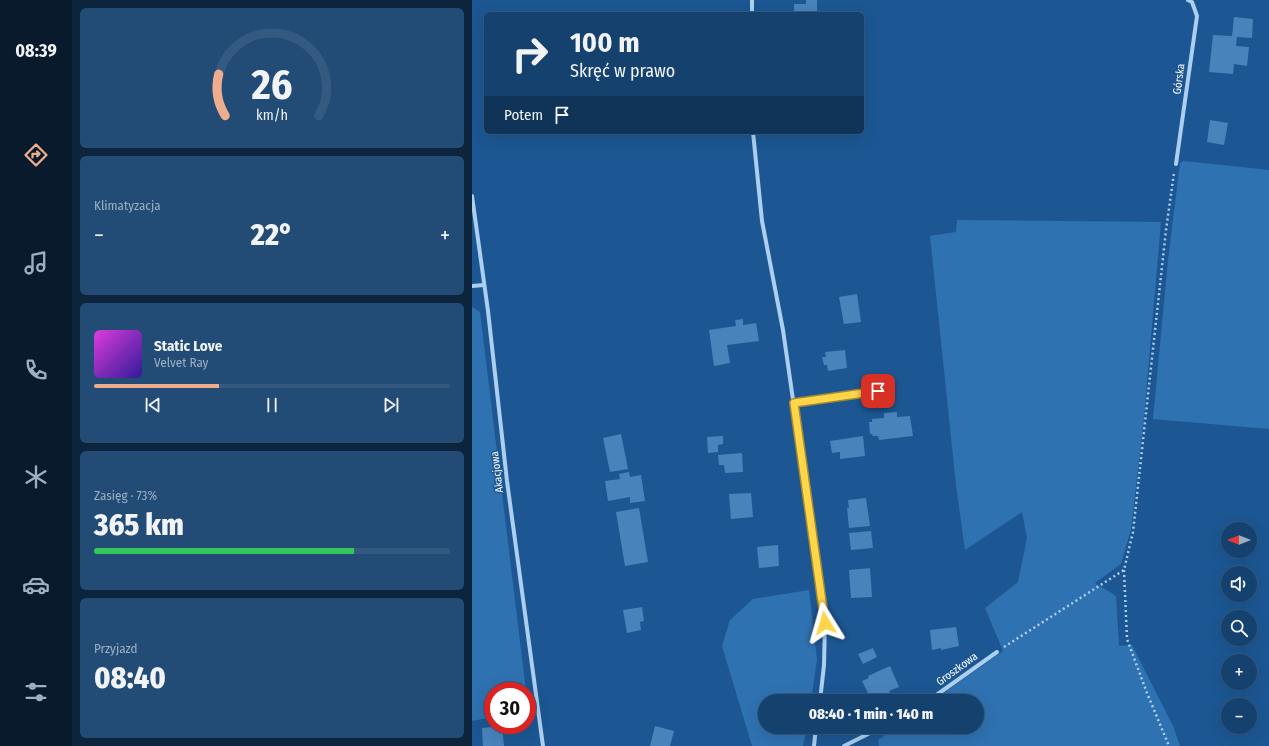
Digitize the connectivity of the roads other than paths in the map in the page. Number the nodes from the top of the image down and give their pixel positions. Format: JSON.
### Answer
{"nodes":[{"id":1,"x":752,"y":0,"type":"edge"},
{"id":2,"x":1188,"y":0,"type":"edge"},
{"id":3,"x":752,"y":12,"type":"edge"},
{"id":4,"x":753,"y":134,"type":"edge"},
{"id":5,"x":1176,"y":164,"type":"road end"},
{"id":6,"x":472,"y":196,"type":"edge"},
{"id":7,"x":484,"y":285,"type":"junction"},
{"id":8,"x":472,"y":286,"type":"edge"},
{"id":9,"x":878,"y":391,"type":"dead end"},
{"id":10,"x":794,"y":403,"type":"junction"},
{"id":11,"x":997,"y":652,"type":"road end"},
{"id":12,"x":821,"y":694,"type":"edge"},
{"id":13,"x":938,"y":694,"type":"edge"},
{"id":14,"x":815,"y":734,"type":"edge"},
{"id":15,"x":868,"y":734,"type":"edge"},
{"id":16,"x":543,"y":746,"type":"edge"},
{"id":17,"x":814,"y":746,"type":"edge"},
{"id":18,"x":844,"y":746,"type":"edge"}],
"edges":[{"from":1,"to":3,"type":"street"},
{"from":2,"to":5,"type":"street","name":"Górska"},
{"from":4,"to":10,"type":"street"},
{"from":6,"to":7,"type":"street","name":"Akacjowa"},
{"from":7,"to":8,"type":"street"},
{"from":7,"to":16,"type":"street","name":"Akacjowa"},
{"from":9,"to":10,"type":"lane"},
{"from":10,"to":12,"type":"street"},
{"from":11,"to":13,"type":"street","name":"Groszkowa"},
{"from":14,"to":17,"type":"street"},
{"from":15,"to":18,"type":"street"}]}
